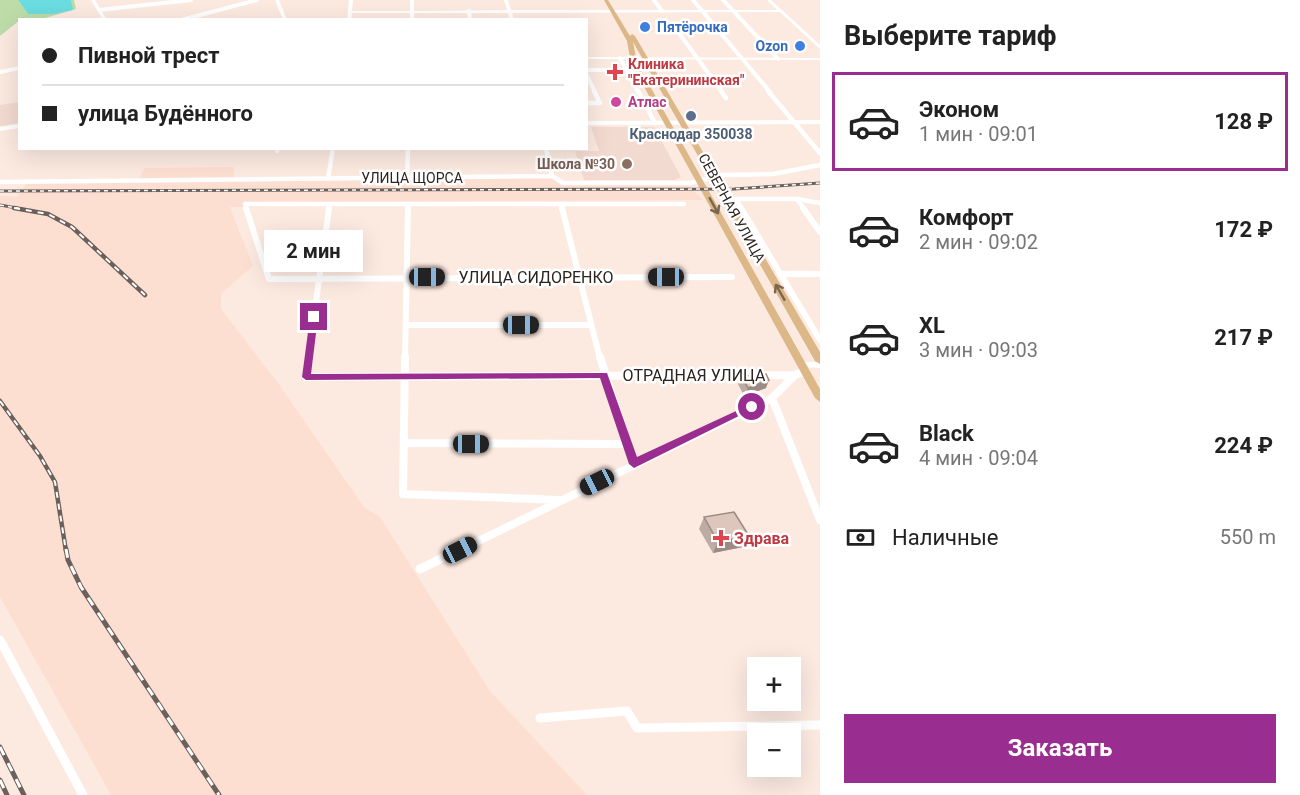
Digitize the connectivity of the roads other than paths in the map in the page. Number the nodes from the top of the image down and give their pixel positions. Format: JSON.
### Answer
{"nodes":[{"id":1,"x":93,"y":0,"type":"edge"},
{"id":2,"x":191,"y":0,"type":"edge"},
{"id":3,"x":227,"y":0,"type":"edge"},
{"id":4,"x":257,"y":0,"type":"edge"},
{"id":5,"x":277,"y":0,"type":"edge"},
{"id":6,"x":351,"y":0,"type":"edge"},
{"id":7,"x":412,"y":0,"type":"edge"},
{"id":8,"x":506,"y":0,"type":"edge"},
{"id":9,"x":608,"y":0,"type":"edge"},
{"id":10,"x":654,"y":0,"type":"edge"},
{"id":11,"x":693,"y":0,"type":"edge"},
{"id":12,"x":723,"y":0,"type":"edge"},
{"id":13,"x":769,"y":0,"type":"edge"},
{"id":14,"x":229,"y":6,"type":"junction"},
{"id":15,"x":99,"y":10,"type":"junction"},
{"id":16,"x":780,"y":10,"type":"junction"},
{"id":17,"x":412,"y":11,"type":"junction"},
{"id":18,"x":469,"y":11,"type":"junction"},
{"id":19,"x":510,"y":11,"type":"junction"},
{"id":20,"x":615,"y":11,"type":"junction"},
{"id":21,"x":662,"y":11,"type":"junction"},
{"id":22,"x":703,"y":11,"type":"junction"},
{"id":23,"x":732,"y":11,"type":"junction"},
{"id":24,"x":350,"y":12,"type":"junction"},
{"id":25,"x":104,"y":18,"type":"edge"},
{"id":26,"x":188,"y":18,"type":"edge"},
{"id":27,"x":284,"y":18,"type":"edge"},
{"id":28,"x":349,"y":18,"type":"edge"},
{"id":29,"x":412,"y":18,"type":"edge"},
{"id":30,"x":470,"y":18,"type":"edge"},
{"id":31,"x":512,"y":18,"type":"edge"},
{"id":32,"x":676,"y":29,"type":"dead end"},
{"id":33,"x":820,"y":48,"type":"edge"},
{"id":34,"x":588,"y":58,"type":"edge"},
{"id":35,"x":620,"y":58,"type":"junction"},
{"id":36,"x":698,"y":58,"type":"junction"},
{"id":37,"x":743,"y":59,"type":"junction"},
{"id":38,"x":778,"y":59,"type":"junction"},
{"id":39,"x":820,"y":59,"type":"edge"},
{"id":40,"x":633,"y":60,"type":"junction"},
{"id":41,"x":644,"y":61,"type":"junction"},
{"id":42,"x":18,"y":68,"type":"edge"},
{"id":43,"x":626,"y":70,"type":"junction"},
{"id":44,"x":0,"y":72,"type":"edge"},
{"id":45,"x":588,"y":72,"type":"edge"},
{"id":46,"x":588,"y":76,"type":"edge"},
{"id":47,"x":726,"y":98,"type":"dead end"},
{"id":48,"x":588,"y":103,"type":"edge"},
{"id":49,"x":796,"y":122,"type":"junction"},
{"id":50,"x":820,"y":122,"type":"edge"},
{"id":51,"x":588,"y":123,"type":"edge"},
{"id":52,"x":655,"y":123,"type":"junction"},
{"id":53,"x":18,"y":126,"type":"edge"},
{"id":54,"x":0,"y":129,"type":"edge"},
{"id":55,"x":333,"y":150,"type":"edge"},
{"id":56,"x":408,"y":150,"type":"edge"},
{"id":57,"x":546,"y":150,"type":"edge"},
{"id":58,"x":820,"y":153,"type":"edge"},
{"id":59,"x":820,"y":165,"type":"edge"},
{"id":60,"x":552,"y":176,"type":"junction"},
{"id":61,"x":328,"y":179,"type":"junction"},
{"id":62,"x":407,"y":179,"type":"junction"},
{"id":63,"x":0,"y":182,"type":"edge"},
{"id":64,"x":797,"y":200,"type":"junction"},
{"id":65,"x":820,"y":203,"type":"edge"},
{"id":66,"x":561,"y":204,"type":"junction"},
{"id":67,"x":684,"y":204,"type":"dead end"},
{"id":68,"x":328,"y":205,"type":"junction"},
{"id":69,"x":408,"y":206,"type":"junction"},
{"id":70,"x":820,"y":232,"type":"edge"},
{"id":71,"x":780,"y":274,"type":"junction"},
{"id":72,"x":820,"y":274,"type":"edge"},
{"id":73,"x":405,"y":277,"type":"junction"},
{"id":74,"x":578,"y":277,"type":"junction"},
{"id":75,"x":732,"y":277,"type":"dead end"},
{"id":76,"x":319,"y":278,"type":"junction"},
{"id":77,"x":269,"y":279,"type":"joint"},
{"id":78,"x":406,"y":324,"type":"junction"},
{"id":79,"x":590,"y":326,"type":"junction"},
{"id":80,"x":815,"y":342,"type":"edge"},
{"id":81,"x":820,"y":352,"type":"edge"},
{"id":82,"x":820,"y":363,"type":"edge"},
{"id":83,"x":804,"y":368,"type":"junction"},
{"id":84,"x":820,"y":371,"type":"edge"},
{"id":85,"x":604,"y":375,"type":"junction"},
{"id":86,"x":794,"y":375,"type":"junction"},
{"id":87,"x":405,"y":377,"type":"junction"},
{"id":88,"x":772,"y":398,"type":"junction"},
{"id":89,"x":820,"y":398,"type":"edge"},
{"id":90,"x":404,"y":443,"type":"junction"},
{"id":91,"x":626,"y":444,"type":"junction"},
{"id":92,"x":634,"y":464,"type":"junction"},
{"id":93,"x":559,"y":500,"type":"junction"},
{"id":94,"x":820,"y":520,"type":"edge"},
{"id":95,"x":420,"y":569,"type":"dead end"},
{"id":96,"x":0,"y":640,"type":"edge"},
{"id":97,"x":540,"y":718,"type":"dead end"},
{"id":98,"x":820,"y":725,"type":"edge"},
{"id":99,"x":83,"y":795,"type":"edge"}],
"edges":[{"from":1,"to":15,"type":"street"},
{"from":2,"to":15,"type":"street"},
{"from":3,"to":14,"type":"street"},
{"from":4,"to":14,"type":"street"},
{"from":5,"to":27,"type":"street"},
{"from":6,"to":24,"type":"street"},
{"from":7,"to":17,"type":"street"},
{"from":8,"to":19,"type":"street"},
{"from":9,"to":20,"type":"main road","name":"СЕВЕРНАЯ УЛИЦА"},
{"from":10,"to":21,"type":"street"},
{"from":11,"to":22,"type":"street"},
{"from":12,"to":23,"type":"street"},
{"from":13,"to":16,"type":"street"},
{"from":14,"to":26,"type":"street"},
{"from":15,"to":25,"type":"street"},
{"from":16,"to":23,"type":"street"},
{"from":16,"to":33,"type":"street"},
{"from":17,"to":18,"type":"street"},
{"from":17,"to":24,"type":"street"},
{"from":17,"to":29,"type":"street"},
{"from":18,"to":19,"type":"street"},
{"from":18,"to":30,"type":"street"},
{"from":19,"to":20,"type":"street"},
{"from":19,"to":31,"type":"street"},
{"from":20,"to":21,"type":"street"},
{"from":20,"to":40,"type":"main road","name":"СЕВЕРНАЯ УЛИЦА"},
{"from":20,"to":41,"type":"main road","name":"СЕВЕРНАЯ УЛИЦА"},
{"from":21,"to":22,"type":"street"},
{"from":22,"to":23,"type":"street"},
{"from":22,"to":37,"type":"street"},
{"from":23,"to":38,"type":"street"},
{"from":24,"to":28,"type":"street"},
{"from":32,"to":36,"type":"street"},
{"from":34,"to":35,"type":"street"},
{"from":35,"to":40,"type":"street"},
{"from":35,"to":43,"type":"street"},
{"from":36,"to":37,"type":"street"},
{"from":36,"to":41,"type":"street"},
{"from":36,"to":47,"type":"street"},
{"from":37,"to":38,"type":"street"},
{"from":37,"to":49,"type":"street"},
{"from":38,"to":39,"type":"street"},
{"from":40,"to":41,"type":"street"},
{"from":40,"to":83,"type":"main road","name":"СЕВЕРНАЯ УЛИЦА","one_way":true},
{"from":80,"to":41,"type":"main road","name":"СЕВЕРНАЯ УЛИЦА","one_way":true},
{"from":42,"to":44,"type":"street"},
{"from":43,"to":45,"type":"street"},
{"from":43,"to":52,"type":"street"},
{"from":46,"to":48,"type":"street"},
{"from":49,"to":50,"type":"street"},
{"from":49,"to":52,"type":"street"},
{"from":49,"to":58,"type":"street"},
{"from":51,"to":52,"type":"street"},
{"from":53,"to":54,"type":"street"},
{"from":55,"to":61,"type":"street"},
{"from":56,"to":62,"type":"street"},
{"from":57,"to":60,"type":"street"},
{"from":59,"to":60,"type":"street","name":"УЛИЦА ЩОРСА"},
{"from":60,"to":62,"type":"street","name":"УЛИЦА ЩОРСА"},
{"from":61,"to":62,"type":"street","name":"УЛИЦА ЩОРСА"},
{"from":61,"to":63,"type":"street","name":"УЛИЦА ЩОРСА"},
{"from":64,"to":65,"type":"street"},
{"from":64,"to":70,"type":"street"},
{"from":64,"to":71,"type":"street"},
{"from":66,"to":67,"type":"street","name":"УЛИЦА ЩОРСА"},
{"from":66,"to":69,"type":"street","name":"УЛИЦА ЩОРСА"},
{"from":66,"to":74,"type":"street"},
{"from":68,"to":69,"type":"street","name":"УЛИЦА ЩОРСА"},
{"from":68,"to":76,"type":"street"},
{"from":68,"to":77,"type":"street","name":"УЛИЦА ЩОРСА"},
{"from":69,"to":73,"type":"street"},
{"from":71,"to":72,"type":"street"},
{"from":71,"to":80,"type":"street"},
{"from":73,"to":74,"type":"street","name":"УЛИЦА СИДОРЕНКО"},
{"from":73,"to":76,"type":"street","name":"УЛИЦА СИДОРЕНКО"},
{"from":73,"to":78,"type":"street"},
{"from":74,"to":75,"type":"street","name":"УЛИЦА СИДОРЕНКО"},
{"from":74,"to":79,"type":"street"},
{"from":76,"to":77,"type":"street","name":"УЛИЦА СИДОРЕНКО"},
{"from":76,"to":87,"type":"street","name":"ОТРАДНАЯ УЛИЦА"},
{"from":78,"to":79,"type":"street"},
{"from":78,"to":87,"type":"street"},
{"from":79,"to":85,"type":"street"},
{"from":80,"to":81,"type":"street"},
{"from":80,"to":82,"type":"main road","name":"СЕВЕРНАЯ УЛИЦА"},
{"from":82,"to":83,"type":"street"},
{"from":83,"to":84,"type":"street"},
{"from":83,"to":86,"type":"street"},
{"from":83,"to":89,"type":"main road","name":"СЕВЕРНАЯ УЛИЦА"},
{"from":85,"to":86,"type":"street","name":"ОТРАДНАЯ УЛИЦА"},
{"from":85,"to":87,"type":"street","name":"ОТРАДНАЯ УЛИЦА"},
{"from":85,"to":91,"type":"street"},
{"from":86,"to":88,"type":"street"},
{"from":87,"to":90,"type":"street"},
{"from":88,"to":92,"type":"street"},
{"from":88,"to":94,"type":"street"},
{"from":90,"to":91,"type":"street"},
{"from":90,"to":93,"type":"street"},
{"from":91,"to":92,"type":"street"},
{"from":92,"to":93,"type":"street"},
{"from":93,"to":95,"type":"street"},
{"from":96,"to":99,"type":"street"},
{"from":97,"to":98,"type":"street"}]}
